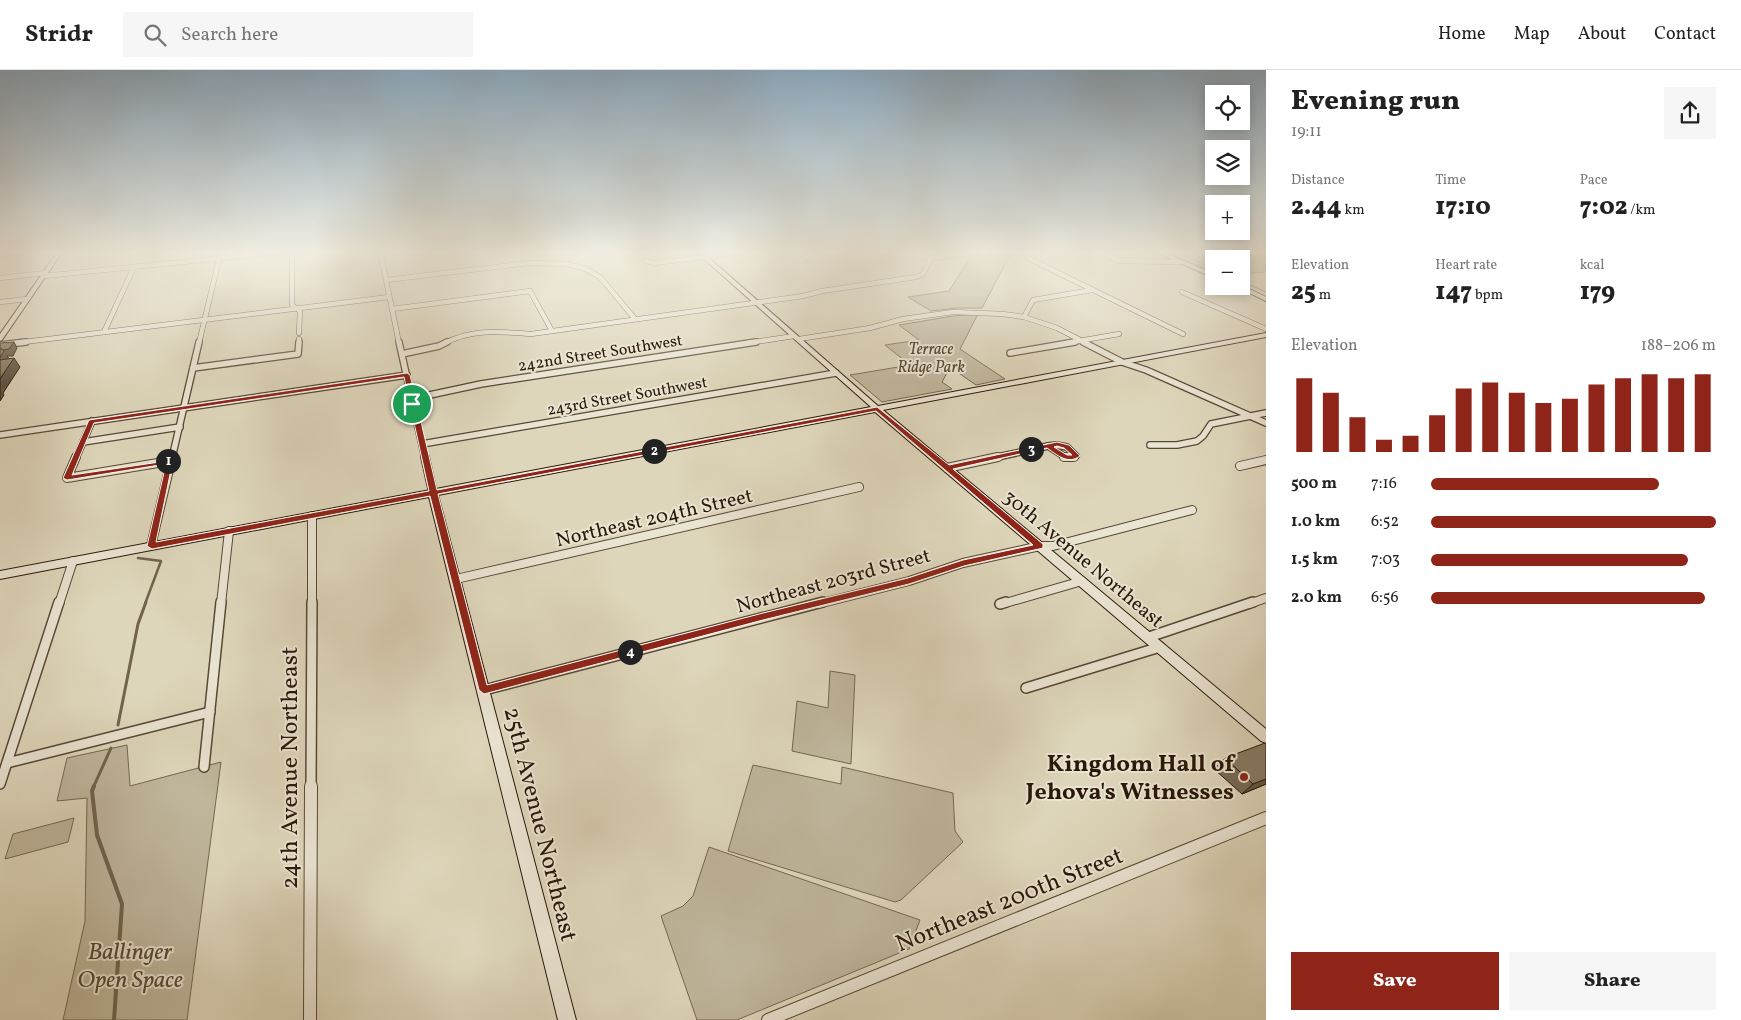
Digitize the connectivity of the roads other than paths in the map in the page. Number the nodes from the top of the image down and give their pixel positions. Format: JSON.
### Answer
{"nodes":[{"id":1,"x":30,"y":295,"type":"edge"},
{"id":2,"x":121,"y":295,"type":"edge"},
{"id":3,"x":212,"y":295,"type":"edge"},
{"id":4,"x":292,"y":295,"type":"edge"},
{"id":5,"x":491,"y":295,"type":"edge"},
{"id":6,"x":533,"y":295,"type":"edge"},
{"id":7,"x":615,"y":295,"type":"edge"},
{"id":8,"x":748,"y":295,"type":"edge"},
{"id":9,"x":799,"y":295,"type":"edge"},
{"id":10,"x":1061,"y":295,"type":"edge"},
{"id":11,"x":1104,"y":295,"type":"edge"},
{"id":12,"x":1190,"y":295,"type":"edge"},
{"id":13,"x":389,"y":297,"type":"joint"},
{"id":14,"x":27,"y":300,"type":"junction"},
{"id":15,"x":0,"y":302,"type":"edge"},
{"id":16,"x":756,"y":302,"type":"junction"},
{"id":17,"x":295,"y":309,"type":"junction"},
{"id":18,"x":392,"y":309,"type":"junction"},
{"id":19,"x":1024,"y":317,"type":"junction"},
{"id":20,"x":634,"y":319,"type":"junction"},
{"id":21,"x":206,"y":320,"type":"junction"},
{"id":22,"x":4,"y":329,"type":"edge"},
{"id":23,"x":1266,"y":329,"type":"edge"},
{"id":24,"x":552,"y":331,"type":"junction"},
{"id":25,"x":104,"y":332,"type":"junction"},
{"id":26,"x":1119,"y":334,"type":"dead end"},
{"id":27,"x":1183,"y":334,"type":"dead end"},
{"id":28,"x":1266,"y":335,"type":"edge"},
{"id":29,"x":796,"y":338,"type":"junction"},
{"id":30,"x":0,"y":339,"type":"edge"},
{"id":31,"x":1082,"y":341,"type":"junction"},
{"id":32,"x":0,"y":345,"type":"edge"},
{"id":33,"x":1010,"y":353,"type":"dead end"},
{"id":34,"x":402,"y":354,"type":"junction"},
{"id":35,"x":1122,"y":362,"type":"junction"},
{"id":36,"x":193,"y":368,"type":"junction"},
{"id":37,"x":836,"y":373,"type":"junction"},
{"id":38,"x":407,"y":375,"type":"junction"},
{"id":39,"x":411,"y":399,"type":"junction"},
{"id":40,"x":185,"y":407,"type":"junction"},
{"id":41,"x":877,"y":408,"type":"junction"},
{"id":42,"x":1266,"y":413,"type":"edge"},
{"id":43,"x":1251,"y":416,"type":"junction"},
{"id":44,"x":92,"y":421,"type":"junction"},
{"id":45,"x":1266,"y":423,"type":"edge"},
{"id":46,"x":180,"y":427,"type":"junction"},
{"id":47,"x":0,"y":435,"type":"edge"},
{"id":48,"x":83,"y":442,"type":"junction"},
{"id":49,"x":422,"y":444,"type":"junction"},
{"id":50,"x":1150,"y":445,"type":"dead end"},
{"id":51,"x":1048,"y":446,"type":"dead end"},
{"id":52,"x":1266,"y":460,"type":"edge"},
{"id":53,"x":170,"y":461,"type":"junction"},
{"id":54,"x":1240,"y":466,"type":"dead end"},
{"id":55,"x":947,"y":468,"type":"junction"},
{"id":56,"x":859,"y":487,"type":"dead end"},
{"id":57,"x":434,"y":493,"type":"junction"},
{"id":58,"x":1192,"y":510,"type":"dead end"},
{"id":59,"x":312,"y":516,"type":"junction"},
{"id":60,"x":229,"y":532,"type":"junction"},
{"id":61,"x":152,"y":546,"type":"junction"},
{"id":62,"x":1040,"y":546,"type":"junction"},
{"id":63,"x":73,"y":561,"type":"junction"},
{"id":64,"x":0,"y":575,"type":"edge"},
{"id":65,"x":456,"y":579,"type":"junction"},
{"id":66,"x":1082,"y":581,"type":"junction"},
{"id":67,"x":1266,"y":598,"type":"edge"},
{"id":68,"x":1000,"y":604,"type":"dead end"},
{"id":69,"x":1149,"y":637,"type":"junction"},
{"id":70,"x":1160,"y":647,"type":"junction"},
{"id":71,"x":1026,"y":688,"type":"dead end"},
{"id":72,"x":484,"y":690,"type":"junction"},
{"id":73,"x":210,"y":712,"type":"junction"},
{"id":74,"x":1266,"y":737,"type":"edge"},
{"id":75,"x":7,"y":764,"type":"junction"},
{"id":76,"x":204,"y":767,"type":"dead end"},
{"id":77,"x":0,"y":784,"type":"edge"},
{"id":78,"x":1266,"y":818,"type":"edge"},
{"id":79,"x":310,"y":1020,"type":"edge"},
{"id":80,"x":567,"y":1020,"type":"edge"},
{"id":81,"x":768,"y":1020,"type":"edge"}],
"edges":[{"from":1,"to":14,"type":"main road"},
{"from":2,"to":25,"type":"street"},
{"from":3,"to":21,"type":"street"},
{"from":4,"to":17,"type":"street"},
{"from":5,"to":18,"type":"street"},
{"from":6,"to":24,"type":"street"},
{"from":7,"to":20,"type":"street"},
{"from":8,"to":16,"type":"main road","name":"30th Avenue Northeast"},
{"from":9,"to":16,"type":"street"},
{"from":10,"to":19,"type":"street"},
{"from":11,"to":27,"type":"street"},
{"from":12,"to":23,"type":"street"},
{"from":13,"to":17,"type":"street"},
{"from":13,"to":18,"type":"street"},
{"from":14,"to":15,"type":"street"},
{"from":14,"to":22,"type":"main road"},
{"from":16,"to":20,"type":"street"},
{"from":16,"to":29,"type":"main road","name":"30th Avenue Northeast"},
{"from":17,"to":21,"type":"street"},
{"from":17,"to":36,"type":"street"},
{"from":18,"to":34,"type":"street"},
{"from":19,"to":29,"type":"street","name":"242nd Street Southwest"},
{"from":19,"to":31,"type":"street","name":"242nd Street Southwest"},
{"from":20,"to":24,"type":"street"},
{"from":21,"to":25,"type":"street"},
{"from":21,"to":36,"type":"street"},
{"from":22,"to":30,"type":"main road"},
{"from":24,"to":34,"type":"street"},
{"from":25,"to":32,"type":"street"},
{"from":26,"to":31,"type":"street"},
{"from":28,"to":35,"type":"main road"},
{"from":29,"to":37,"type":"main road","name":"30th Avenue Northeast"},
{"from":29,"to":39,"type":"street","name":"242nd Street Southwest"},
{"from":31,"to":33,"type":"street"},
{"from":31,"to":35,"type":"street","name":"242nd Street Southwest"},
{"from":34,"to":38,"type":"street"},
{"from":35,"to":41,"type":"main road"},
{"from":35,"to":43,"type":"street","name":"242nd Street Southwest"},
{"from":36,"to":40,"type":"street"},
{"from":37,"to":41,"type":"main road","name":"30th Avenue Northeast"},
{"from":37,"to":49,"type":"street","name":"243rd Street Southwest"},
{"from":38,"to":39,"type":"street"},
{"from":38,"to":40,"type":"street"},
{"from":39,"to":49,"type":"street"},
{"from":40,"to":44,"type":"street"},
{"from":40,"to":46,"type":"street"},
{"from":41,"to":55,"type":"main road","name":"30th Avenue Northeast"},
{"from":41,"to":57,"type":"main road"},
{"from":42,"to":43,"type":"street"},
{"from":43,"to":45,"type":"street","name":"242nd Street Southwest"},
{"from":43,"to":50,"type":"street"},
{"from":44,"to":47,"type":"street"},
{"from":44,"to":48,"type":"street"},
{"from":46,"to":48,"type":"street"},
{"from":46,"to":53,"type":"street"},
{"from":48,"to":53,"type":"street"},
{"from":49,"to":57,"type":"street"},
{"from":51,"to":55,"type":"street"},
{"from":52,"to":54,"type":"street"},
{"from":53,"to":61,"type":"street"},
{"from":55,"to":62,"type":"main road","name":"30th Avenue Northeast"},
{"from":56,"to":65,"type":"street","name":"Northeast 204th Street"},
{"from":57,"to":59,"type":"main road"},
{"from":57,"to":65,"type":"main road","name":"25th Avenue Northeast"},
{"from":58,"to":62,"type":"street","name":"Northeast 203rd Street"},
{"from":59,"to":60,"type":"main road"},
{"from":59,"to":79,"type":"street","name":"24th Avenue Northeast"},
{"from":60,"to":61,"type":"main road"},
{"from":60,"to":73,"type":"street"},
{"from":61,"to":63,"type":"main road"},
{"from":62,"to":66,"type":"main road","name":"30th Avenue Northeast"},
{"from":62,"to":72,"type":"street","name":"Northeast 203rd Street"},
{"from":63,"to":64,"type":"main road"},
{"from":63,"to":75,"type":"street"},
{"from":65,"to":72,"type":"main road","name":"25th Avenue Northeast"},
{"from":66,"to":68,"type":"street"},
{"from":66,"to":69,"type":"main road","name":"30th Avenue Northeast"},
{"from":67,"to":69,"type":"street"},
{"from":69,"to":70,"type":"main road","name":"30th Avenue Northeast"},
{"from":70,"to":71,"type":"street"},
{"from":70,"to":74,"type":"main road","name":"30th Avenue Northeast"},
{"from":72,"to":80,"type":"main road","name":"25th Avenue Northeast"},
{"from":73,"to":75,"type":"street"},
{"from":73,"to":76,"type":"street"},
{"from":75,"to":77,"type":"street"},
{"from":78,"to":81,"type":"street","name":"Northeast 200th Street"}]}
